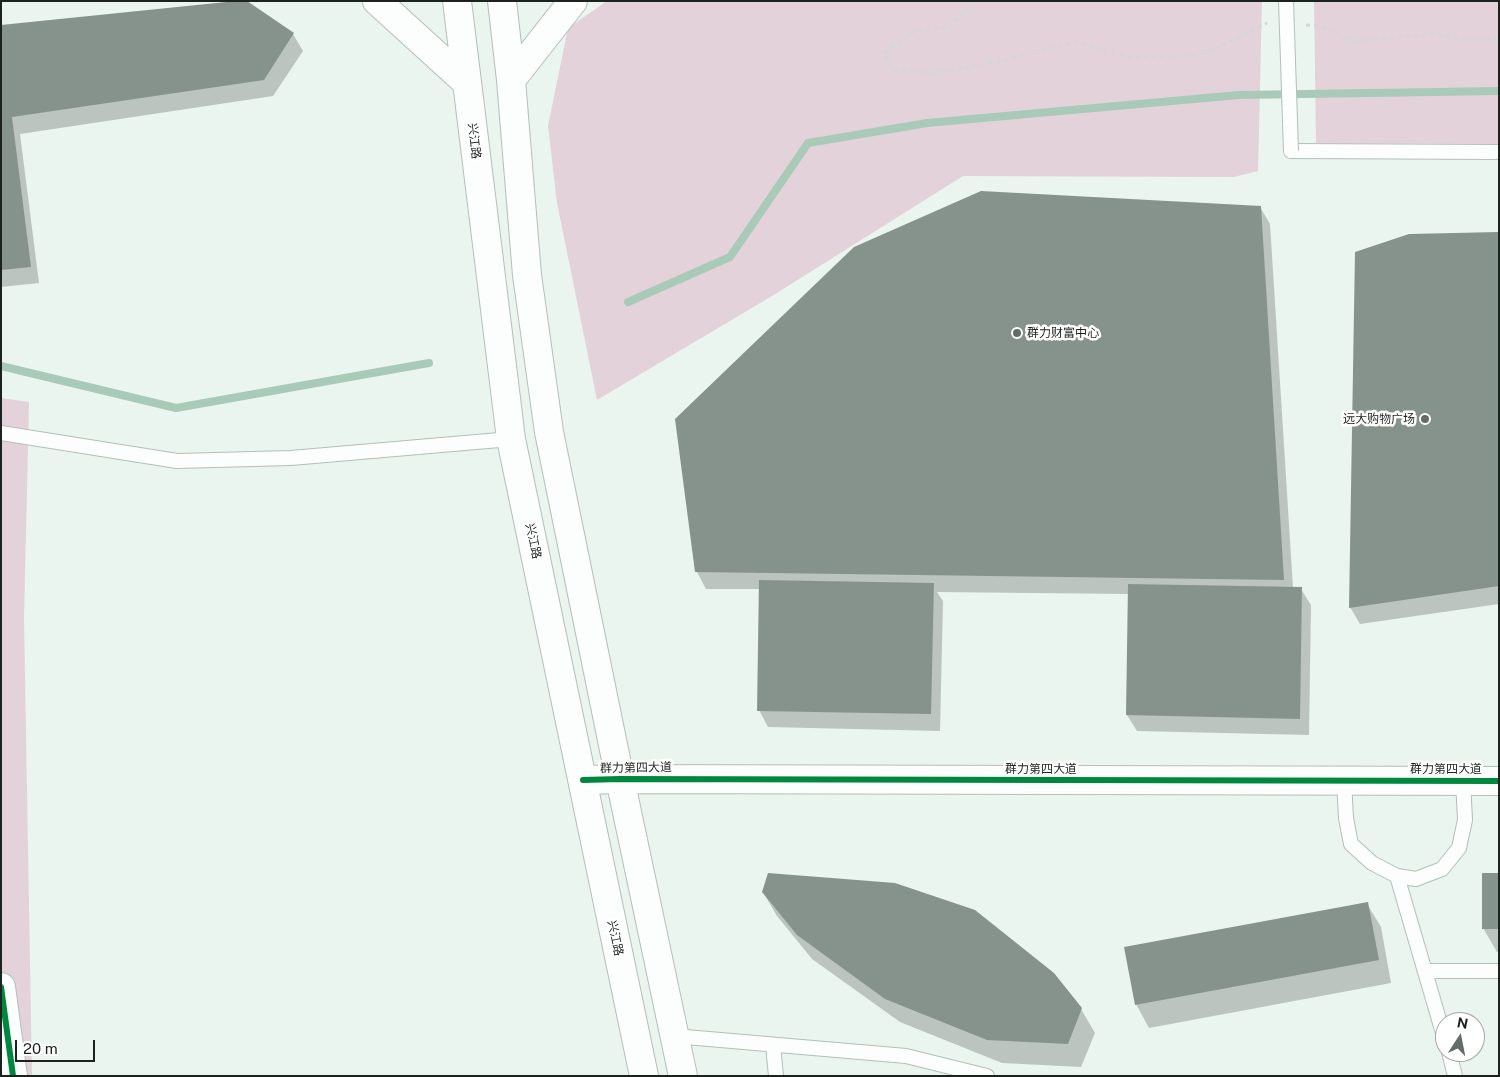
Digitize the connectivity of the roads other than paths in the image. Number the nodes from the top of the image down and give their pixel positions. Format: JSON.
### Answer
{"nodes":[{"id":1,"x":377,"y":1,"type":"edge"},
{"id":2,"x":457,"y":1,"type":"edge"},
{"id":3,"x":502,"y":1,"type":"edge"},
{"id":4,"x":573,"y":1,"type":"edge"},
{"id":5,"x":1286,"y":1,"type":"edge"},
{"id":6,"x":511,"y":80,"type":"junction"},
{"id":7,"x":466,"y":82,"type":"junction"},
{"id":8,"x":1499,"y":152,"type":"edge"},
{"id":9,"x":1,"y":433,"type":"edge"},
{"id":10,"x":511,"y":439,"type":"junction"},
{"id":11,"x":620,"y":779,"type":"junction"},
{"id":12,"x":583,"y":780,"type":"junction"},
{"id":13,"x":1344,"y":780,"type":"junction"},
{"id":14,"x":1464,"y":781,"type":"junction"},
{"id":15,"x":1499,"y":781,"type":"edge"},
{"id":16,"x":1397,"y":876,"type":"junction"},
{"id":17,"x":1425,"y":971,"type":"junction"},
{"id":18,"x":1499,"y":971,"type":"edge"},
{"id":19,"x":1,"y":987,"type":"edge"},
{"id":20,"x":1437,"y":1012,"type":"edge"},
{"id":21,"x":674,"y":1036,"type":"junction"},
{"id":22,"x":773,"y":1045,"type":"junction"},
{"id":23,"x":1451,"y":1062,"type":"edge"},
{"id":24,"x":13,"y":1076,"type":"edge"},
{"id":25,"x":644,"y":1076,"type":"edge"},
{"id":26,"x":683,"y":1076,"type":"edge"},
{"id":27,"x":776,"y":1076,"type":"edge"},
{"id":28,"x":988,"y":1076,"type":"edge"},
{"id":29,"x":1456,"y":1076,"type":"edge"}],
"edges":[{"from":1,"to":7,"type":"main road"},
{"from":2,"to":7,"type":"main road","name":"兴江路"},
{"from":3,"to":6,"type":"main road"},
{"from":4,"to":6,"type":"main road"},
{"from":5,"to":8,"type":"lane","bridge":true},
{"from":6,"to":11,"type":"main road"},
{"from":7,"to":10,"type":"main road","name":"兴江路"},
{"from":9,"to":10,"type":"lane"},
{"from":10,"to":12,"type":"main road","name":"兴江路"},
{"from":11,"to":12,"type":"main road","name":"群力第四大道"},
{"from":11,"to":13,"type":"main road","name":"群力第四大道"},
{"from":11,"to":21,"type":"main road"},
{"from":12,"to":25,"type":"main road","name":"兴江路"},
{"from":13,"to":14,"type":"main road","name":"群力第四大道"},
{"from":13,"to":16,"type":"lane"},
{"from":14,"to":15,"type":"main road","name":"群力第四大道"},
{"from":14,"to":16,"type":"lane"},
{"from":16,"to":17,"type":"lane"},
{"from":17,"to":18,"type":"lane"},
{"from":17,"to":20,"type":"lane"},
{"from":19,"to":24,"type":"main road"},
{"from":21,"to":22,"type":"lane"},
{"from":21,"to":26,"type":"main road"},
{"from":22,"to":27,"type":"lane"},
{"from":22,"to":28,"type":"lane"},
{"from":23,"to":29,"type":"lane"}]}
